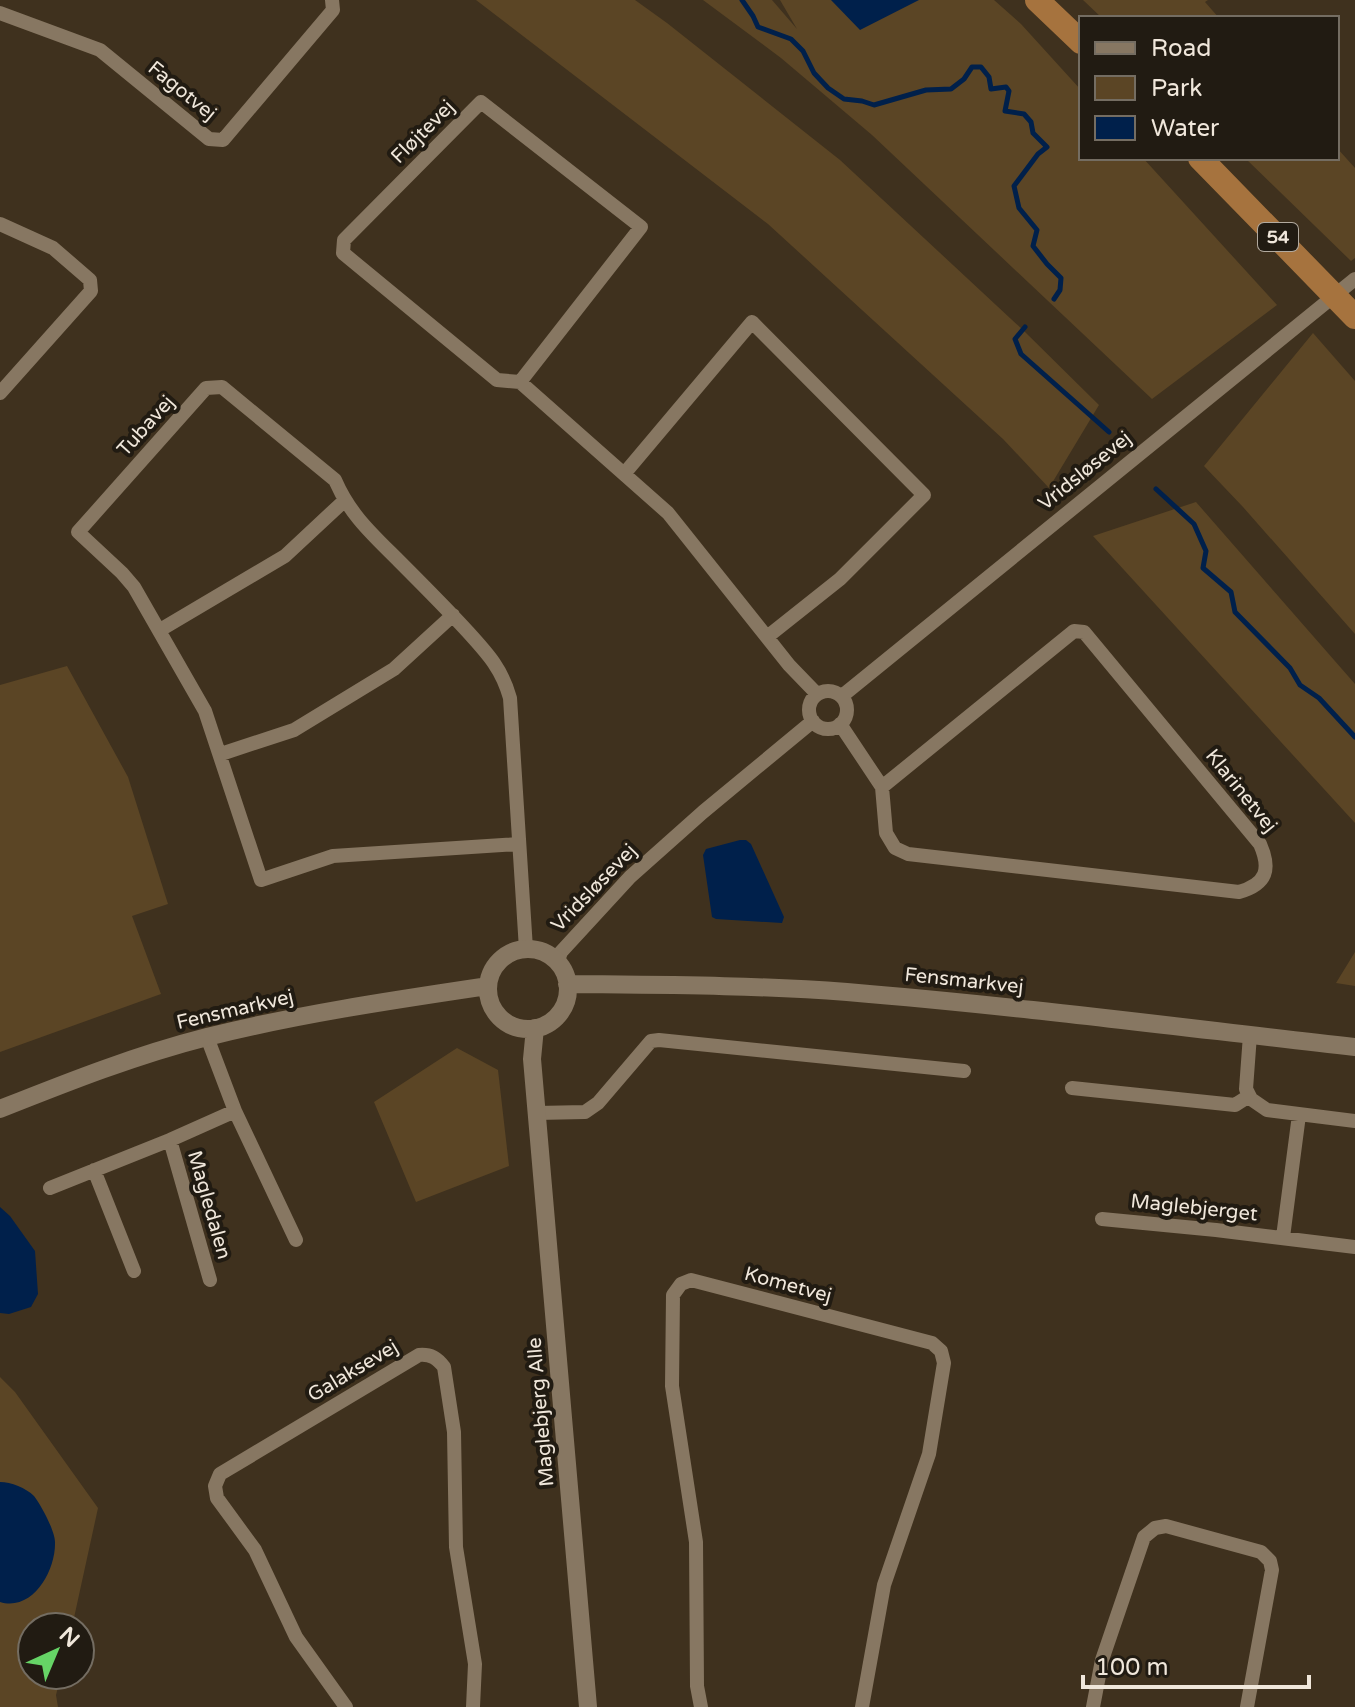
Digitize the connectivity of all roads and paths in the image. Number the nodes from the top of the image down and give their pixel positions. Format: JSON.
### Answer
{"nodes":[{"id":1,"x":332,"y":0,"type":"edge"},
{"id":2,"x":1037,"y":0,"type":"edge"},
{"id":3,"x":1060,"y":0,"type":"edge"},
{"id":4,"x":0,"y":13,"type":"edge"},
{"id":5,"x":1079,"y":19,"type":"edge"},
{"id":6,"x":1079,"y":40,"type":"edge"},
{"id":7,"x":1202,"y":160,"type":"edge"},
{"id":8,"x":1224,"y":160,"type":"edge"},
{"id":9,"x":0,"y":224,"type":"edge"},
{"id":10,"x":1355,"y":279,"type":"edge"},
{"id":11,"x":1355,"y":296,"type":"edge"},
{"id":12,"x":1355,"y":317,"type":"edge"},
{"id":13,"x":520,"y":382,"type":"junction"},
{"id":14,"x":0,"y":393,"type":"edge"},
{"id":15,"x":624,"y":474,"type":"junction"},
{"id":16,"x":344,"y":501,"type":"junction"},
{"id":17,"x":453,"y":615,"type":"junction"},
{"id":18,"x":160,"y":630,"type":"junction"},
{"id":19,"x":767,"y":637,"type":"junction"},
{"id":20,"x":817,"y":694,"type":"junction"},
{"id":21,"x":842,"y":696,"type":"junction"},
{"id":22,"x":813,"y":721,"type":"junction"},
{"id":23,"x":840,"y":724,"type":"junction"},
{"id":24,"x":221,"y":754,"type":"junction"},
{"id":25,"x":882,"y":787,"type":"junction"},
{"id":26,"x":518,"y":844,"type":"junction"},
{"id":27,"x":526,"y":949,"type":"junction"},
{"id":28,"x":557,"y":963,"type":"junction"},
{"id":29,"x":567,"y":984,"type":"junction"},
{"id":30,"x":488,"y":986,"type":"junction"},
{"id":31,"x":535,"y":1028,"type":"junction"},
{"id":32,"x":1250,"y":1035,"type":"junction"},
{"id":33,"x":207,"y":1037,"type":"junction"},
{"id":34,"x":1355,"y":1047,"type":"edge"},
{"id":35,"x":964,"y":1071,"type":"dead end"},
{"id":36,"x":1072,"y":1088,"type":"dead end"},
{"id":37,"x":1249,"y":1096,"type":"junction"},
{"id":38,"x":0,"y":1109,"type":"edge"},
{"id":39,"x":235,"y":1111,"type":"junction"},
{"id":40,"x":537,"y":1113,"type":"junction"},
{"id":41,"x":1299,"y":1115,"type":"junction"},
{"id":42,"x":1355,"y":1121,"type":"edge"},
{"id":43,"x":170,"y":1140,"type":"junction"},
{"id":44,"x":94,"y":1170,"type":"junction"},
{"id":45,"x":50,"y":1188,"type":"dead end"},
{"id":46,"x":1102,"y":1219,"type":"dead end"},
{"id":47,"x":1283,"y":1237,"type":"junction"},
{"id":48,"x":296,"y":1240,"type":"dead end"},
{"id":49,"x":1355,"y":1247,"type":"edge"},
{"id":50,"x":134,"y":1271,"type":"dead end"},
{"id":51,"x":210,"y":1280,"type":"dead end"},
{"id":52,"x":346,"y":1707,"type":"edge"},
{"id":53,"x":473,"y":1707,"type":"edge"},
{"id":54,"x":588,"y":1707,"type":"edge"},
{"id":55,"x":701,"y":1707,"type":"edge"},
{"id":56,"x":862,"y":1707,"type":"edge"},
{"id":57,"x":1093,"y":1707,"type":"edge"},
{"id":58,"x":1247,"y":1707,"type":"edge"}],
"edges":[{"from":1,"to":4,"type":"street","name":"Fagotvej"},
{"from":2,"to":6,"type":"highway"},
{"from":3,"to":5,"type":"highway"},
{"from":7,"to":12,"type":"highway","number":"54"},
{"from":8,"to":11,"type":"highway","number":"54"},
{"from":9,"to":14,"type":"street"},
{"from":10,"to":21,"type":"street","name":"Vridsløsevej"},
{"from":13,"to":13,"type":"street","name":"Fløjtevej"},
{"from":13,"to":15,"type":"street","name":"Fløjtevej"},
{"from":15,"to":19,"type":"street","name":"Fløjtevej"},
{"from":15,"to":19,"type":"street"},
{"from":16,"to":17,"type":"street","name":"Tubavej"},
{"from":16,"to":18,"type":"street"},
{"from":16,"to":18,"type":"street","name":"Tubavej"},
{"from":17,"to":24,"type":"street"},
{"from":17,"to":26,"type":"street","name":"Tubavej"},
{"from":18,"to":24,"type":"street","name":"Tubavej"},
{"from":19,"to":20,"type":"street","name":"Fløjtevej"},
{"from":20,"to":21,"type":"street"},
{"from":20,"to":22,"type":"street"},
{"from":21,"to":23,"type":"street"},
{"from":22,"to":23,"type":"street"},
{"from":22,"to":28,"type":"street","name":"Vridsløsevej"},
{"from":23,"to":25,"type":"street","name":"Klarinetvej"},
{"from":24,"to":26,"type":"street","name":"Tubavej"},
{"from":25,"to":25,"type":"street","name":"Klarinetvej"},
{"from":26,"to":27,"type":"street","name":"Tubavej"},
{"from":27,"to":28,"type":"street"},
{"from":27,"to":30,"type":"street"},
{"from":28,"to":29,"type":"street"},
{"from":29,"to":31,"type":"street"},
{"from":29,"to":32,"type":"street","name":"Fensmarkvej"},
{"from":30,"to":31,"type":"street"},
{"from":30,"to":33,"type":"street","name":"Fensmarkvej"},
{"from":31,"to":40,"type":"street","name":"Maglebjerg Alle"},
{"from":32,"to":34,"type":"street","name":"Fensmarkvej"},
{"from":32,"to":37,"type":"street"},
{"from":33,"to":38,"type":"street","name":"Fensmarkvej"},
{"from":33,"to":39,"type":"street"},
{"from":35,"to":40,"type":"street"},
{"from":36,"to":37,"type":"street"},
{"from":37,"to":41,"type":"street"},
{"from":39,"to":43,"type":"street","name":"Magledalen"},
{"from":39,"to":48,"type":"street"},
{"from":40,"to":54,"type":"street","name":"Maglebjerg Alle"},
{"from":41,"to":42,"type":"street"},
{"from":41,"to":47,"type":"street","name":"Maglebjerget"},
{"from":43,"to":44,"type":"street","name":"Magledalen"},
{"from":43,"to":51,"type":"street","name":"Magledalen"},
{"from":44,"to":45,"type":"street","name":"Magledalen"},
{"from":44,"to":50,"type":"street"},
{"from":46,"to":47,"type":"street","name":"Maglebjerget"},
{"from":47,"to":49,"type":"street","name":"Maglebjerget"},
{"from":52,"to":53,"type":"street","name":"Galaksevej"},
{"from":55,"to":56,"type":"street","name":"Kometvej"},
{"from":57,"to":58,"type":"street"}]}
